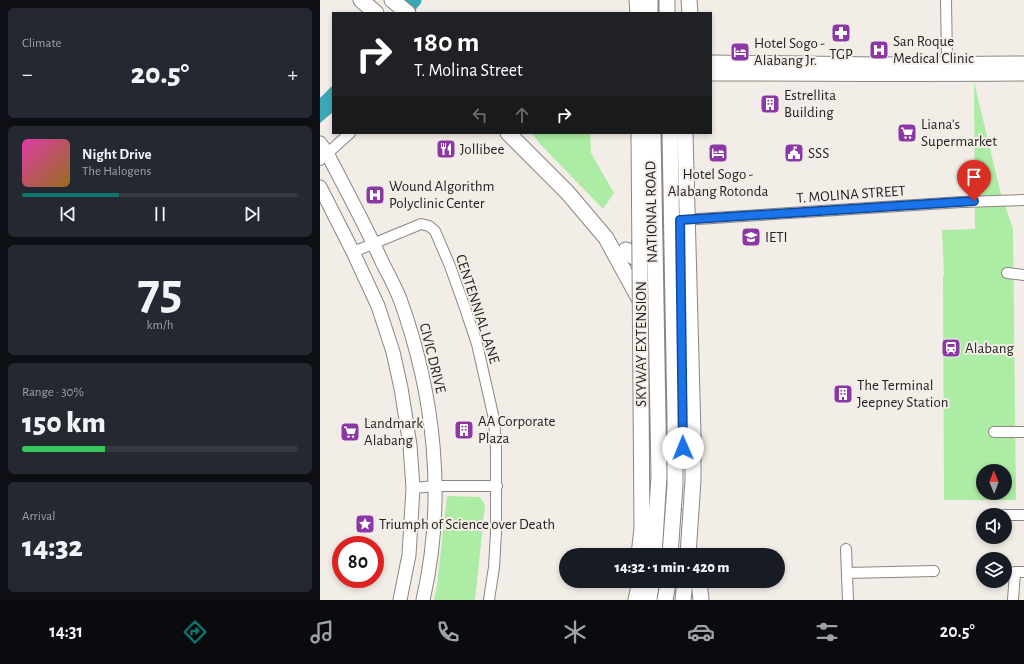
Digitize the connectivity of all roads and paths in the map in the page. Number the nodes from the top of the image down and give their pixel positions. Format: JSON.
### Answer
{"nodes":[{"id":1,"x":361,"y":0,"type":"edge"},
{"id":2,"x":637,"y":0,"type":"edge"},
{"id":3,"x":645,"y":0,"type":"edge"},
{"id":4,"x":650,"y":0,"type":"edge"},
{"id":5,"x":667,"y":0,"type":"edge"},
{"id":6,"x":673,"y":0,"type":"edge"},
{"id":7,"x":682,"y":0,"type":"edge"},
{"id":8,"x":690,"y":0,"type":"edge"},
{"id":9,"x":946,"y":0,"type":"edge"},
{"id":10,"x":375,"y":12,"type":"edge"},
{"id":11,"x":638,"y":12,"type":"edge"},
{"id":12,"x":645,"y":12,"type":"edge"},
{"id":13,"x":650,"y":12,"type":"edge"},
{"id":14,"x":667,"y":12,"type":"edge"},
{"id":15,"x":673,"y":12,"type":"edge"},
{"id":16,"x":682,"y":12,"type":"edge"},
{"id":17,"x":690,"y":12,"type":"edge"},
{"id":18,"x":712,"y":62,"type":"edge"},
{"id":19,"x":1024,"y":63,"type":"edge"},
{"id":20,"x":951,"y":67,"type":"junction"},
{"id":21,"x":967,"y":69,"type":"junction"},
{"id":22,"x":712,"y":74,"type":"edge"},
{"id":23,"x":1024,"y":74,"type":"edge"},
{"id":24,"x":349,"y":134,"type":"edge"},
{"id":25,"x":509,"y":134,"type":"edge"},
{"id":26,"x":514,"y":134,"type":"edge"},
{"id":27,"x":639,"y":134,"type":"edge"},
{"id":28,"x":639,"y":134,"type":"edge"},
{"id":29,"x":649,"y":134,"type":"edge"},
{"id":30,"x":653,"y":134,"type":"edge"},
{"id":31,"x":670,"y":134,"type":"edge"},
{"id":32,"x":678,"y":134,"type":"edge"},
{"id":33,"x":685,"y":134,"type":"edge"},
{"id":34,"x":527,"y":151,"type":"junction"},
{"id":35,"x":322,"y":152,"type":"edge"},
{"id":36,"x":320,"y":188,"type":"edge"},
{"id":37,"x":1024,"y":200,"type":"edge"},
{"id":38,"x":680,"y":220,"type":"junction"},
{"id":39,"x":606,"y":238,"type":"junction"},
{"id":40,"x":374,"y":242,"type":"junction"},
{"id":41,"x":626,"y":250,"type":"junction"},
{"id":42,"x":353,"y":252,"type":"junction"},
{"id":43,"x":1007,"y":273,"type":"dead end"},
{"id":44,"x":1024,"y":275,"type":"edge"},
{"id":45,"x":652,"y":285,"type":"junction"},
{"id":46,"x":654,"y":326,"type":"junction"},
{"id":47,"x":994,"y":432,"type":"dead end"},
{"id":48,"x":1024,"y":432,"type":"edge"},
{"id":49,"x":655,"y":450,"type":"junction"},
{"id":50,"x":684,"y":473,"type":"junction"},
{"id":51,"x":655,"y":479,"type":"junction"},
{"id":52,"x":436,"y":486,"type":"junction"},
{"id":53,"x":497,"y":486,"type":"junction"},
{"id":54,"x":413,"y":488,"type":"junction"},
{"id":55,"x":1024,"y":514,"type":"edge"},
{"id":56,"x":1012,"y":515,"type":"edge"},
{"id":57,"x":640,"y":548,"type":"edge"},
{"id":58,"x":648,"y":548,"type":"edge"},
{"id":59,"x":654,"y":548,"type":"edge"},
{"id":60,"x":661,"y":548,"type":"edge"},
{"id":61,"x":670,"y":548,"type":"edge"},
{"id":62,"x":688,"y":548,"type":"edge"},
{"id":63,"x":694,"y":548,"type":"edge"},
{"id":64,"x":846,"y":549,"type":"dead end"},
{"id":65,"x":934,"y":571,"type":"dead end"},
{"id":66,"x":1020,"y":572,"type":"edge"},
{"id":67,"x":847,"y":573,"type":"junction"},
{"id":68,"x":634,"y":588,"type":"edge"},
{"id":69,"x":639,"y":588,"type":"edge"},
{"id":70,"x":651,"y":588,"type":"edge"},
{"id":71,"x":668,"y":588,"type":"edge"},
{"id":72,"x":668,"y":588,"type":"edge"},
{"id":73,"x":684,"y":588,"type":"edge"},
{"id":74,"x":700,"y":588,"type":"edge"},
{"id":75,"x":400,"y":600,"type":"edge"},
{"id":76,"x":423,"y":600,"type":"edge"},
{"id":77,"x":489,"y":600,"type":"edge"},
{"id":78,"x":632,"y":600,"type":"edge"},
{"id":79,"x":636,"y":600,"type":"edge"},
{"id":80,"x":649,"y":600,"type":"edge"},
{"id":81,"x":665,"y":600,"type":"edge"},
{"id":82,"x":672,"y":600,"type":"edge"},
{"id":83,"x":683,"y":600,"type":"edge"},
{"id":84,"x":701,"y":600,"type":"edge"},
{"id":85,"x":848,"y":600,"type":"edge"},
{"id":86,"x":1013,"y":600,"type":"edge"}],
"edges":[{"from":1,"to":10,"type":"highway"},
{"from":2,"to":11,"type":"highway"},
{"from":3,"to":12,"type":"highway"},
{"from":4,"to":13,"type":"highway"},
{"from":5,"to":14,"type":"highway"},
{"from":6,"to":15,"type":"highway"},
{"from":7,"to":16,"type":"highway"},
{"from":8,"to":17,"type":"highway"},
{"from":9,"to":20,"type":"street"},
{"from":18,"to":20,"type":"main road"},
{"from":19,"to":21,"type":"main road"},
{"from":20,"to":21,"type":"main road"},
{"from":20,"to":22,"type":"main road"},
{"from":21,"to":23,"type":"main road"},
{"from":24,"to":35,"type":"street"},
{"from":25,"to":34,"type":"highway"},
{"from":26,"to":34,"type":"highway"},
{"from":27,"to":41,"type":"highway"},
{"from":28,"to":57,"type":"highway","name":"SKYWAY EXTENSION","bridge":true},
{"from":29,"to":45,"type":"highway","name":"NATIONAL ROAD"},
{"from":30,"to":59,"type":"highway","bridge":true},
{"from":31,"to":61,"type":"highway","bridge":true},
{"from":32,"to":38,"type":"highway","name":"NATIONAL ROAD"},
{"from":33,"to":62,"type":"highway","bridge":true},
{"from":34,"to":39,"type":"highway"},
{"from":35,"to":40,"type":"main road","name":"CIVIC DRIVE"},
{"from":36,"to":42,"type":"main road"},
{"from":37,"to":38,"type":"street","name":"T. MOLINA STREET"},
{"from":38,"to":50,"type":"highway","name":"NATIONAL ROAD"},
{"from":39,"to":41,"type":"highway"},
{"from":39,"to":46,"type":"highway"},
{"from":40,"to":42,"type":"street","name":"CENTENNIAL LANE"},
{"from":40,"to":52,"type":"main road","name":"CIVIC DRIVE"},
{"from":40,"to":53,"type":"street","name":"CENTENNIAL LANE"},
{"from":41,"to":45,"type":"highway"},
{"from":42,"to":54,"type":"main road"},
{"from":43,"to":44,"type":"street"},
{"from":45,"to":46,"type":"highway","name":"NATIONAL ROAD"},
{"from":46,"to":49,"type":"highway","name":"NATIONAL ROAD"},
{"from":47,"to":48,"type":"street"},
{"from":49,"to":50,"type":"highway"},
{"from":49,"to":51,"type":"highway","name":"NATIONAL ROAD"},
{"from":50,"to":63,"type":"highway","name":"NATIONAL ROAD"},
{"from":51,"to":58,"type":"highway"},
{"from":51,"to":60,"type":"highway","name":"NATIONAL ROAD"},
{"from":52,"to":53,"type":"street"},
{"from":52,"to":54,"type":"street"},
{"from":52,"to":76,"type":"main road","name":"CIVIC DRIVE"},
{"from":53,"to":77,"type":"street","name":"CENTENNIAL LANE"},
{"from":54,"to":75,"type":"main road"},
{"from":55,"to":56,"type":"street"},
{"from":64,"to":67,"type":"street"},
{"from":65,"to":67,"type":"street"},
{"from":66,"to":86,"type":"street"},
{"from":67,"to":85,"type":"street"},
{"from":68,"to":78,"type":"highway"},
{"from":69,"to":79,"type":"highway"},
{"from":70,"to":80,"type":"highway"},
{"from":71,"to":82,"type":"highway"},
{"from":72,"to":81,"type":"highway","bridge":true},
{"from":73,"to":83,"type":"highway"},
{"from":74,"to":84,"type":"highway"}]}
